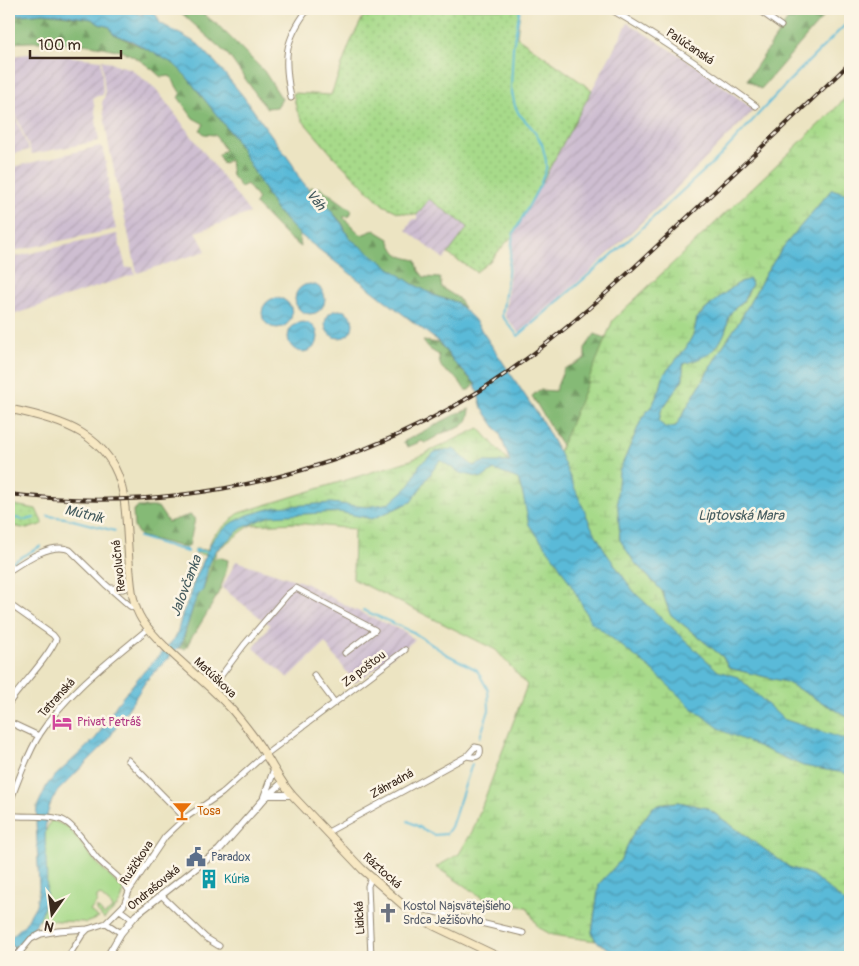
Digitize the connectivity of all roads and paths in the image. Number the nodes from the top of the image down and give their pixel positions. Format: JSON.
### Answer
{"nodes":[{"id":1,"x":308,"y":9,"type":"edge"},
{"id":2,"x":610,"y":9,"type":"edge"},
{"id":3,"x":756,"y":9,"type":"edge"},
{"id":4,"x":781,"y":26,"type":"dead end"},
{"id":5,"x":291,"y":98,"type":"dead end"},
{"id":6,"x":756,"y":106,"type":"dead end"},
{"id":7,"x":9,"y":409,"type":"edge"},
{"id":8,"x":9,"y":572,"type":"edge"},
{"id":9,"x":130,"y":579,"type":"junction"},
{"id":10,"x":110,"y":588,"type":"junction"},
{"id":11,"x":9,"y":604,"type":"edge"},
{"id":12,"x":136,"y":609,"type":"junction"},
{"id":13,"x":149,"y":628,"type":"junction"},
{"id":14,"x":405,"y":650,"type":"dead end"},
{"id":15,"x":345,"y":654,"type":"dead end"},
{"id":16,"x":314,"y":675,"type":"dead end"},
{"id":17,"x":211,"y":689,"type":"junction"},
{"id":18,"x":9,"y":703,"type":"edge"},
{"id":19,"x":335,"y":703,"type":"junction"},
{"id":20,"x":9,"y":722,"type":"edge"},
{"id":21,"x":38,"y":736,"type":"junction"},
{"id":22,"x":266,"y":755,"type":"junction"},
{"id":23,"x":467,"y":756,"type":"dead end"},
{"id":24,"x":128,"y":760,"type":"dead end"},
{"id":25,"x":274,"y":770,"type":"junction"},
{"id":26,"x":282,"y":782,"type":"junction"},
{"id":27,"x":292,"y":795,"type":"junction"},
{"id":28,"x":266,"y":797,"type":"junction"},
{"id":29,"x":9,"y":804,"type":"edge"},
{"id":30,"x":9,"y":815,"type":"edge"},
{"id":31,"x":185,"y":818,"type":"junction"},
{"id":32,"x":328,"y":832,"type":"junction"},
{"id":33,"x":371,"y":878,"type":"junction"},
{"id":34,"x":129,"y":891,"type":"junction"},
{"id":35,"x":161,"y":895,"type":"junction"},
{"id":36,"x":120,"y":910,"type":"junction"},
{"id":37,"x":411,"y":912,"type":"junction"},
{"id":38,"x":132,"y":920,"type":"junction"},
{"id":39,"x":106,"y":923,"type":"junction"},
{"id":40,"x":88,"y":929,"type":"junction"},
{"id":41,"x":121,"y":933,"type":"junction"},
{"id":42,"x":523,"y":933,"type":"dead end"},
{"id":43,"x":9,"y":942,"type":"edge"},
{"id":44,"x":219,"y":946,"type":"dead end"},
{"id":45,"x":16,"y":949,"type":"dead end"},
{"id":46,"x":16,"y":957,"type":"edge"},
{"id":47,"x":68,"y":957,"type":"edge"},
{"id":48,"x":107,"y":957,"type":"edge"},
{"id":49,"x":371,"y":957,"type":"edge"},
{"id":50,"x":499,"y":957,"type":"edge"}],
"edges":[{"from":1,"to":5,"type":"street"},
{"from":2,"to":6,"type":"street","name":"Palúčanská"},
{"from":3,"to":4,"type":"street"},
{"from":7,"to":9,"type":"main road","name":"Revolučná"},
{"from":8,"to":10,"type":"street","name":"Matúškova"},
{"from":9,"to":10,"type":"street"},
{"from":9,"to":12,"type":"main road","name":"Revolučná"},
{"from":10,"to":12,"type":"street","name":"Matúškova"},
{"from":11,"to":18,"type":"street"},
{"from":12,"to":13,"type":"main road","name":"Matúškova"},
{"from":13,"to":17,"type":"main road","name":"Matúškova"},
{"from":13,"to":21,"type":"street","name":"Tatranská"},
{"from":14,"to":19,"type":"street","name":"Za poštou"},
{"from":15,"to":17,"type":"street"},
{"from":16,"to":19,"type":"street","name":"Za poštou"},
{"from":17,"to":22,"type":"main road","name":"Matúškova"},
{"from":19,"to":22,"type":"street","name":"Za poštou"},
{"from":20,"to":21,"type":"street"},
{"from":21,"to":29,"type":"street","name":"Tatranská"},
{"from":22,"to":25,"type":"main road","name":"Matúškova"},
{"from":22,"to":31,"type":"street","name":"Ružičkova"},
{"from":23,"to":32,"type":"street","name":"Záhradná"},
{"from":24,"to":31,"type":"street"},
{"from":25,"to":26,"type":"main road","name":"Matúškova"},
{"from":25,"to":28,"type":"street","name":"Ondrašovská"},
{"from":26,"to":27,"type":"main road","name":"Matúškova"},
{"from":26,"to":28,"type":"street","name":"Ondrašovská"},
{"from":27,"to":28,"type":"street"},
{"from":27,"to":32,"type":"main road","name":"Ráztocká"},
{"from":28,"to":35,"type":"street","name":"Ondrašovská"},
{"from":30,"to":34,"type":"street"},
{"from":31,"to":34,"type":"street","name":"Ružičkova"},
{"from":32,"to":33,"type":"main road","name":"Ráztocká"},
{"from":33,"to":37,"type":"main road","name":"Ráztocká"},
{"from":33,"to":49,"type":"street","name":"Lidická"},
{"from":34,"to":36,"type":"street","name":"Ružičkova"},
{"from":35,"to":38,"type":"street","name":"Ondrašovská"},
{"from":35,"to":44,"type":"street"},
{"from":36,"to":38,"type":"street"},
{"from":36,"to":39,"type":"street"},
{"from":37,"to":42,"type":"street"},
{"from":37,"to":50,"type":"main road","name":"Ráztocká"},
{"from":38,"to":41,"type":"street","name":"Ondrašovská"},
{"from":39,"to":40,"type":"street"},
{"from":39,"to":41,"type":"street"},
{"from":40,"to":46,"type":"street"},
{"from":40,"to":47,"type":"street"},
{"from":41,"to":48,"type":"street","name":"Ondrašovská"},
{"from":43,"to":45,"type":"street"}]}
